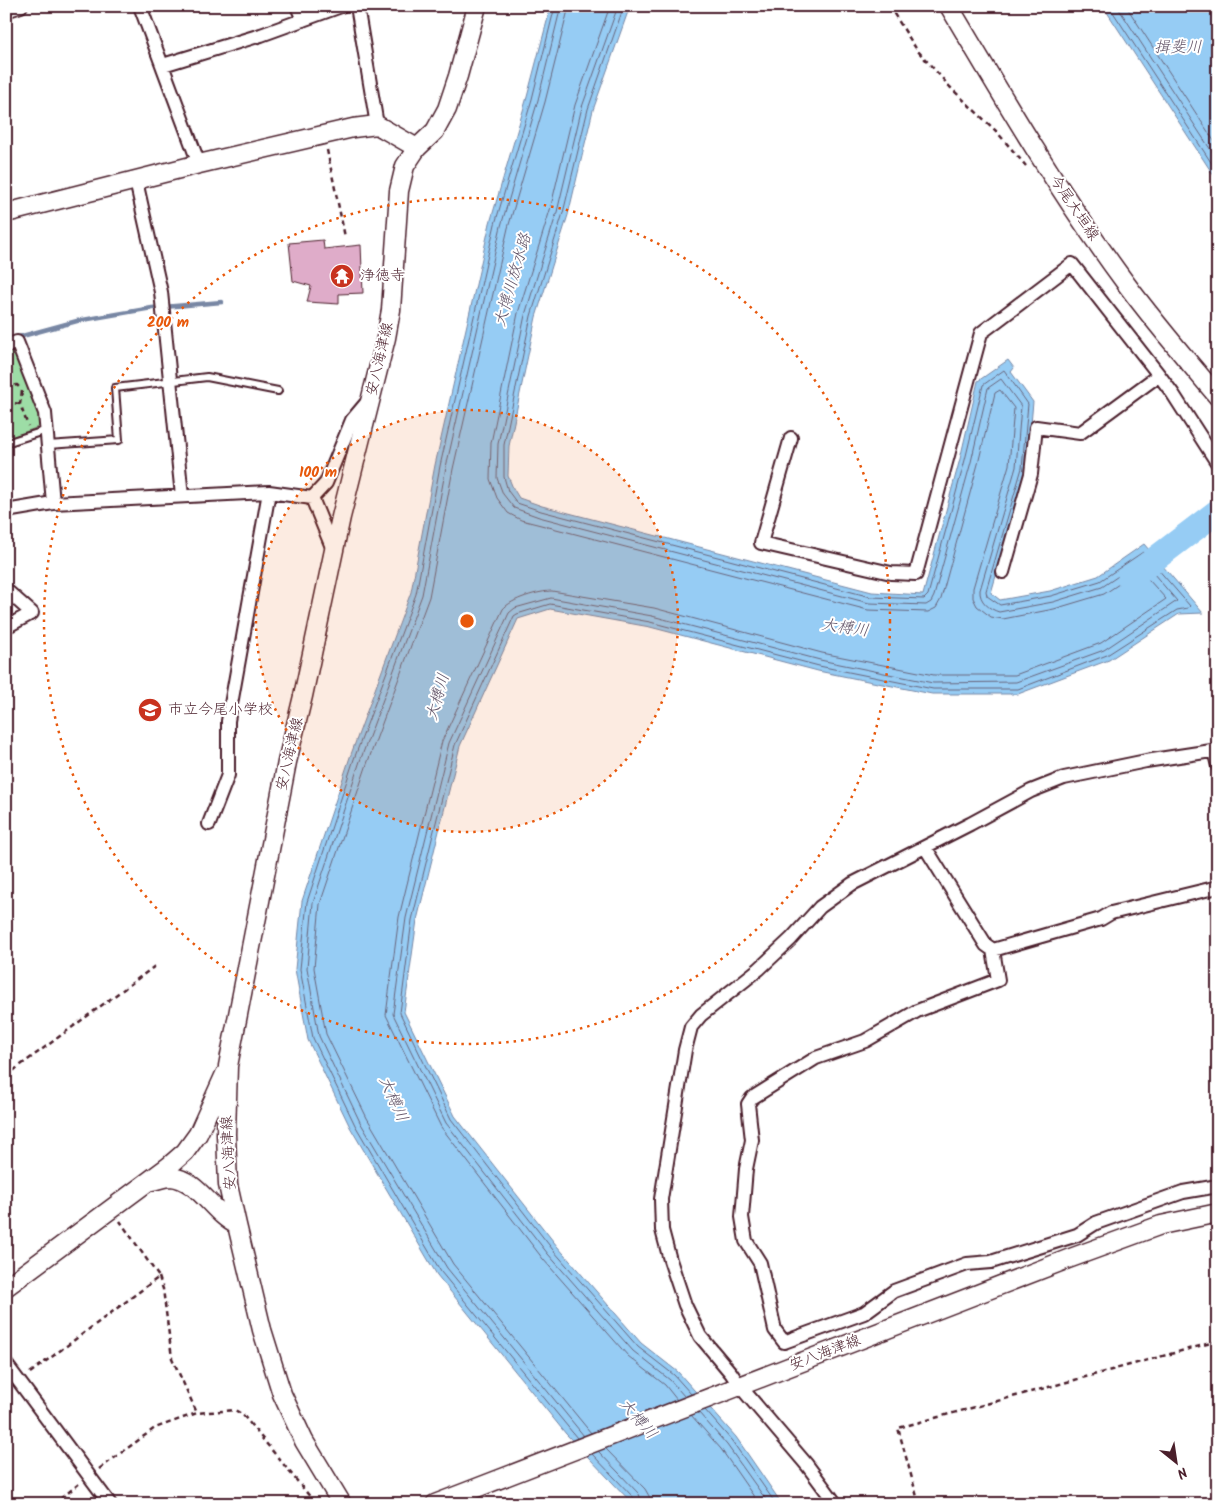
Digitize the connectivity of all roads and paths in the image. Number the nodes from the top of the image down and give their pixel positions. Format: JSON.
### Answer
{"nodes":[{"id":1,"x":21,"y":6,"type":"edge"},
{"id":2,"x":140,"y":6,"type":"edge"},
{"id":3,"x":297,"y":6,"type":"edge"},
{"id":4,"x":341,"y":6,"type":"edge"},
{"id":5,"x":356,"y":6,"type":"edge"},
{"id":6,"x":477,"y":6,"type":"edge"},
{"id":7,"x":889,"y":6,"type":"edge"},
{"id":8,"x":949,"y":6,"type":"edge"},
{"id":9,"x":6,"y":11,"type":"edge"},
{"id":10,"x":303,"y":20,"type":"junction"},
{"id":11,"x":163,"y":65,"type":"junction"},
{"id":12,"x":377,"y":125,"type":"junction"},
{"id":13,"x":324,"y":134,"type":"junction"},
{"id":14,"x":417,"y":148,"type":"junction"},
{"id":15,"x":199,"y":164,"type":"junction"},
{"id":16,"x":1027,"y":167,"type":"dead end"},
{"id":17,"x":136,"y":181,"type":"junction"},
{"id":18,"x":6,"y":213,"type":"edge"},
{"id":19,"x":344,"y":237,"type":"dead end"},
{"id":20,"x":6,"y":346,"type":"edge"},
{"id":21,"x":1159,"y":375,"type":"junction"},
{"id":22,"x":170,"y":380,"type":"junction"},
{"id":23,"x":28,"y":387,"type":"junction"},
{"id":24,"x":6,"y":388,"type":"edge"},
{"id":25,"x":278,"y":391,"type":"dead end"},
{"id":26,"x":371,"y":397,"type":"junction"},
{"id":27,"x":1218,"y":397,"type":"edge"},
{"id":28,"x":6,"y":402,"type":"edge"},
{"id":29,"x":20,"y":404,"type":"junction"},
{"id":30,"x":47,"y":430,"type":"junction"},
{"id":31,"x":32,"y":435,"type":"junction"},
{"id":32,"x":791,"y":438,"type":"dead end"},
{"id":33,"x":6,"y":443,"type":"edge"},
{"id":34,"x":48,"y":445,"type":"junction"},
{"id":35,"x":1218,"y":464,"type":"edge"},
{"id":36,"x":269,"y":492,"type":"junction"},
{"id":37,"x":182,"y":496,"type":"junction"},
{"id":38,"x":312,"y":498,"type":"junction"},
{"id":39,"x":53,"y":503,"type":"junction"},
{"id":40,"x":6,"y":511,"type":"edge"},
{"id":41,"x":334,"y":552,"type":"junction"},
{"id":42,"x":1003,"y":572,"type":"dead end"},
{"id":43,"x":6,"y":590,"type":"edge"},
{"id":44,"x":6,"y":627,"type":"edge"},
{"id":45,"x":1216,"y":750,"type":"edge"},
{"id":46,"x":1218,"y":766,"type":"edge"},
{"id":47,"x":209,"y":824,"type":"dead end"},
{"id":48,"x":925,"y":847,"type":"junction"},
{"id":49,"x":1218,"y":887,"type":"edge"},
{"id":50,"x":993,"y":950,"type":"junction"},
{"id":51,"x":155,"y":966,"type":"dead end"},
{"id":52,"x":228,"y":1066,"type":"junction"},
{"id":53,"x":6,"y":1076,"type":"edge"},
{"id":54,"x":149,"y":1182,"type":"junction"},
{"id":55,"x":1218,"y":1186,"type":"edge"},
{"id":56,"x":112,"y":1209,"type":"junction"},
{"id":57,"x":1218,"y":1213,"type":"edge"},
{"id":58,"x":237,"y":1225,"type":"junction"},
{"id":59,"x":159,"y":1277,"type":"junction"},
{"id":60,"x":6,"y":1287,"type":"edge"},
{"id":61,"x":1218,"y":1341,"type":"edge"},
{"id":62,"x":6,"y":1364,"type":"edge"},
{"id":63,"x":19,"y":1381,"type":"junction"},
{"id":64,"x":739,"y":1385,"type":"junction"},
{"id":65,"x":197,"y":1414,"type":"junction"},
{"id":66,"x":89,"y":1476,"type":"junction"},
{"id":67,"x":54,"y":1504,"type":"edge"},
{"id":68,"x":110,"y":1504,"type":"edge"},
{"id":69,"x":316,"y":1504,"type":"edge"},
{"id":70,"x":342,"y":1504,"type":"edge"},
{"id":71,"x":435,"y":1504,"type":"edge"},
{"id":72,"x":836,"y":1504,"type":"edge"},
{"id":73,"x":919,"y":1504,"type":"edge"}],
"edges":[{"from":1,"to":9,"type":"street"},
{"from":2,"to":11,"type":"street"},
{"from":3,"to":10,"type":"street"},
{"from":4,"to":10,"type":"street"},
{"from":5,"to":12,"type":"street"},
{"from":6,"to":14,"type":"main road","name":"安八海津線"},
{"from":7,"to":16,"type":"path"},
{"from":8,"to":27,"type":"main road","name":"今尾大垣線"},
{"from":10,"to":11,"type":"street"},
{"from":11,"to":15,"type":"street"},
{"from":12,"to":13,"type":"main road"},
{"from":12,"to":14,"type":"main road"},
{"from":13,"to":15,"type":"main road"},
{"from":13,"to":19,"type":"path"},
{"from":14,"to":26,"type":"main road","name":"安八海津線"},
{"from":15,"to":17,"type":"main road"},
{"from":17,"to":18,"type":"main road"},
{"from":17,"to":22,"type":"street"},
{"from":20,"to":23,"type":"street"},
{"from":21,"to":32,"type":"street"},
{"from":21,"to":35,"type":"street"},
{"from":21,"to":42,"type":"street"},
{"from":22,"to":25,"type":"lane"},
{"from":22,"to":34,"type":"lane"},
{"from":22,"to":37,"type":"street"},
{"from":23,"to":24,"type":"path"},
{"from":23,"to":29,"type":"path"},
{"from":23,"to":30,"type":"street"},
{"from":26,"to":38,"type":"street"},
{"from":26,"to":41,"type":"main road","name":"安八海津線"},
{"from":28,"to":29,"type":"path"},
{"from":29,"to":31,"type":"path"},
{"from":30,"to":31,"type":"lane"},
{"from":30,"to":34,"type":"street"},
{"from":31,"to":33,"type":"lane"},
{"from":34,"to":39,"type":"street"},
{"from":36,"to":37,"type":"street"},
{"from":36,"to":38,"type":"street"},
{"from":36,"to":47,"type":"street"},
{"from":37,"to":39,"type":"street"},
{"from":38,"to":41,"type":"street"},
{"from":39,"to":40,"type":"street"},
{"from":41,"to":52,"type":"main road","name":"安八海津線"},
{"from":43,"to":44,"type":"street"},
{"from":45,"to":46,"type":"street"},
{"from":45,"to":48,"type":"street"},
{"from":48,"to":50,"type":"street"},
{"from":48,"to":64,"type":"street"},
{"from":49,"to":50,"type":"street"},
{"from":50,"to":55,"type":"street"},
{"from":51,"to":53,"type":"path"},
{"from":52,"to":54,"type":"main road"},
{"from":52,"to":58,"type":"main road","name":"安八海津線"},
{"from":54,"to":56,"type":"main road"},
{"from":54,"to":58,"type":"main road"},
{"from":56,"to":59,"type":"path"},
{"from":56,"to":60,"type":"main road"},
{"from":57,"to":64,"type":"main road","name":"安八海津線"},
{"from":58,"to":70,"type":"main road","name":"安八海津線"},
{"from":59,"to":63,"type":"path"},
{"from":59,"to":65,"type":"path"},
{"from":61,"to":73,"type":"path"},
{"from":62,"to":63,"type":"street"},
{"from":63,"to":66,"type":"street"},
{"from":64,"to":71,"type":"main road","name":"安八海津線"},
{"from":64,"to":72,"type":"street"},
{"from":65,"to":66,"type":"path"},
{"from":65,"to":69,"type":"path"},
{"from":66,"to":67,"type":"path"},
{"from":66,"to":68,"type":"street"}]}
